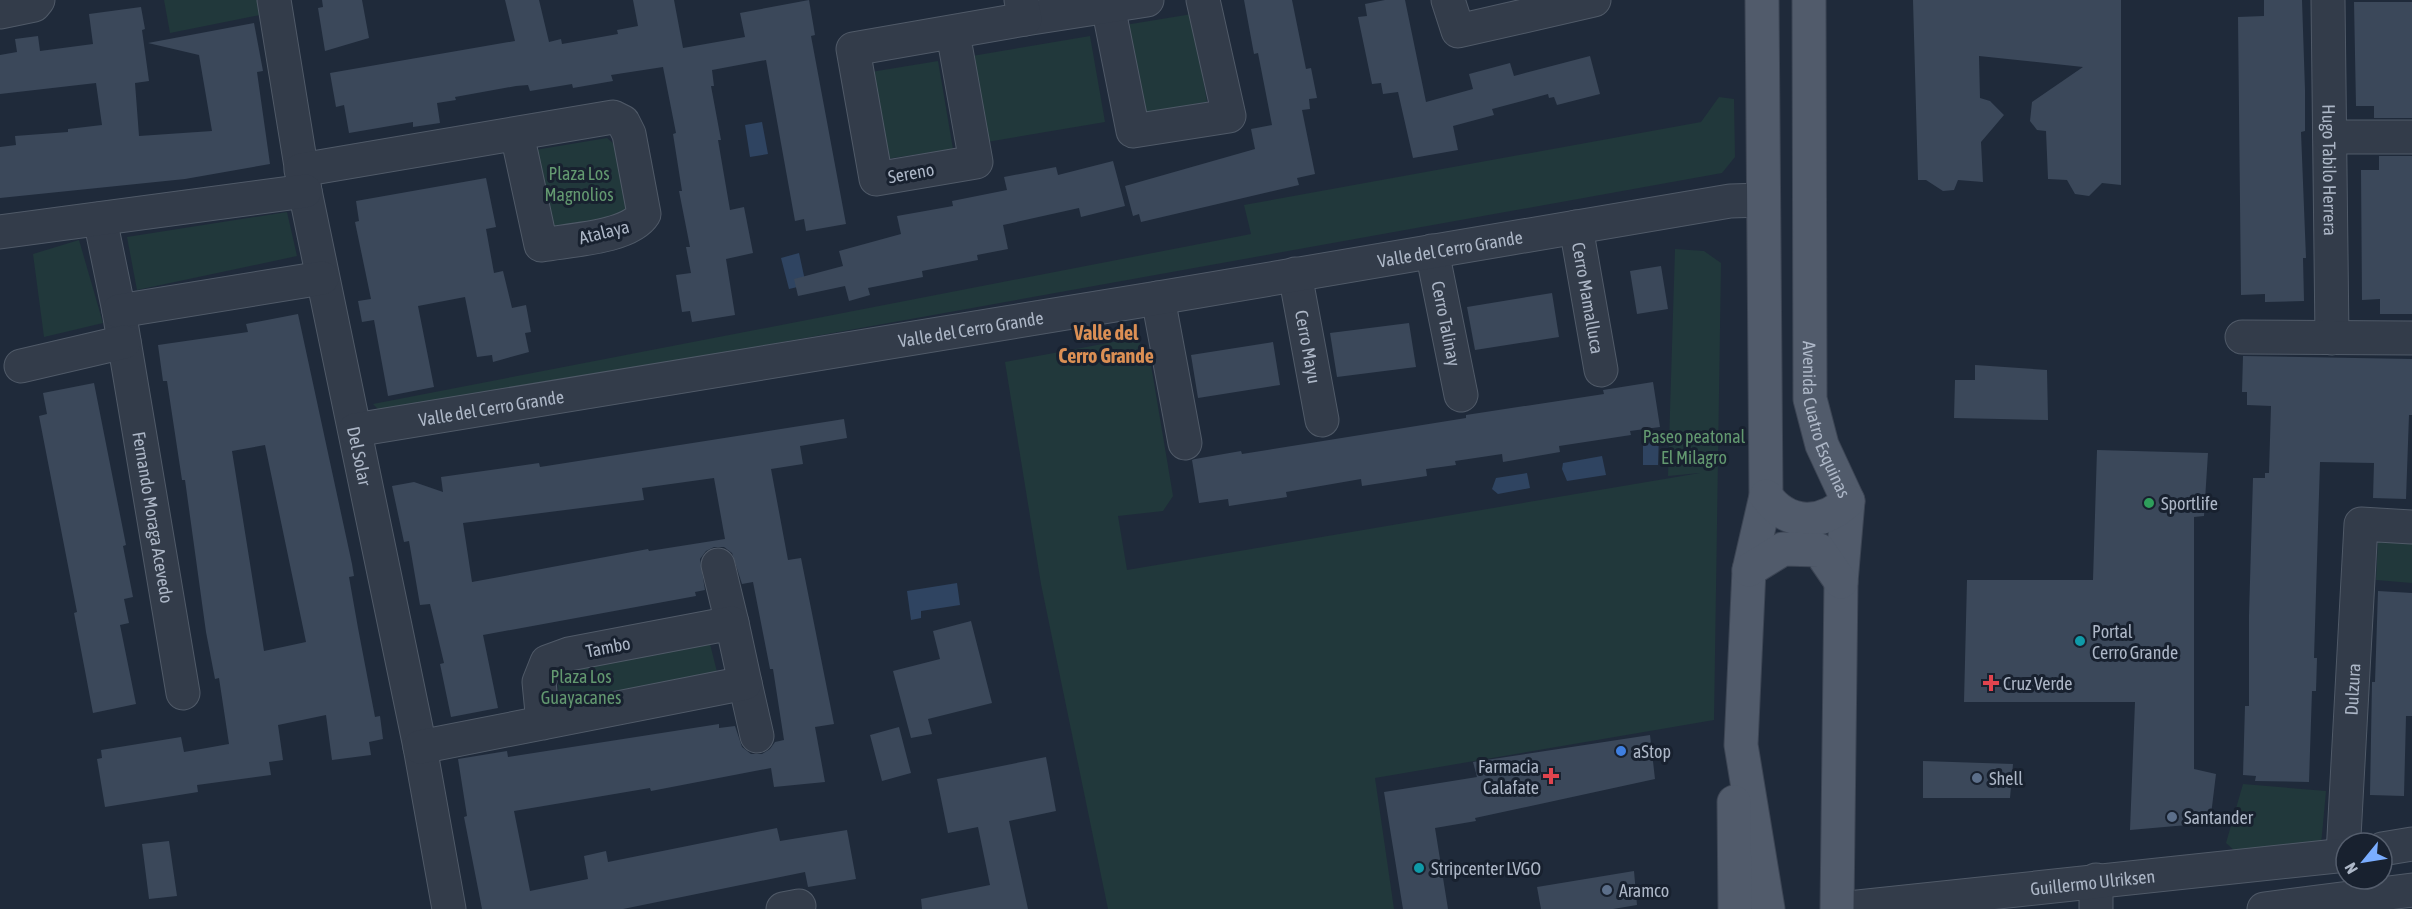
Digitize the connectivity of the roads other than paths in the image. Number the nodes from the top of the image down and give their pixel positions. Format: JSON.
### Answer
{"nodes":[{"id":1,"x":38,"y":0,"type":"edge"},
{"id":2,"x":274,"y":0,"type":"edge"},
{"id":3,"x":1147,"y":0,"type":"edge"},
{"id":4,"x":1203,"y":0,"type":"edge"},
{"id":5,"x":1448,"y":0,"type":"edge"},
{"id":6,"x":1594,"y":0,"type":"edge"},
{"id":7,"x":1762,"y":0,"type":"edge"},
{"id":8,"x":1809,"y":0,"type":"edge"},
{"id":9,"x":2328,"y":0,"type":"edge"},
{"id":10,"x":1108,"y":6,"type":"junction"},
{"id":11,"x":1023,"y":10,"type":"edge"},
{"id":12,"x":0,"y":12,"type":"edge"},
{"id":13,"x":953,"y":33,"type":"junction"},
{"id":14,"x":517,"y":134,"type":"junction"},
{"id":15,"x":2330,"y":137,"type":"junction"},
{"id":16,"x":2412,"y":137,"type":"edge"},
{"id":17,"x":303,"y":180,"type":"junction"},
{"id":18,"x":1763,"y":200,"type":"junction"},
{"id":19,"x":100,"y":219,"type":"junction"},
{"id":20,"x":1576,"y":227,"type":"junction"},
{"id":21,"x":0,"y":232,"type":"edge"},
{"id":22,"x":1432,"y":251,"type":"junction"},
{"id":23,"x":1295,"y":274,"type":"junction"},
{"id":24,"x":322,"y":278,"type":"junction"},
{"id":25,"x":1158,"y":298,"type":"junction"},
{"id":26,"x":121,"y":327,"type":"junction"},
{"id":27,"x":2242,"y":337,"type":"dead end"},
{"id":28,"x":2332,"y":338,"type":"junction"},
{"id":29,"x":2412,"y":338,"type":"edge"},
{"id":30,"x":21,"y":366,"type":"dead end"},
{"id":31,"x":1601,"y":370,"type":"dead end"},
{"id":32,"x":1461,"y":395,"type":"dead end"},
{"id":33,"x":1322,"y":420,"type":"dead end"},
{"id":34,"x":355,"y":430,"type":"junction"},
{"id":35,"x":1185,"y":443,"type":"dead end"},
{"id":36,"x":1766,"y":496,"type":"junction"},
{"id":37,"x":1848,"y":501,"type":"junction"},
{"id":38,"x":2412,"y":527,"type":"edge"},
{"id":39,"x":718,"y":565,"type":"dead end"},
{"id":40,"x":1749,"y":570,"type":"junction"},
{"id":41,"x":1841,"y":582,"type":"junction"},
{"id":42,"x":732,"y":623,"type":"junction"},
{"id":43,"x":745,"y":683,"type":"junction"},
{"id":44,"x":183,"y":693,"type":"dead end"},
{"id":45,"x":543,"y":723,"type":"junction"},
{"id":46,"x":757,"y":736,"type":"dead end"},
{"id":47,"x":1741,"y":745,"type":"junction"},
{"id":48,"x":420,"y":747,"type":"junction"},
{"id":49,"x":2346,"y":831,"type":"edge"},
{"id":50,"x":2412,"y":844,"type":"edge"},
{"id":51,"x":2394,"y":847,"type":"edge"},
{"id":52,"x":2334,"y":857,"type":"edge"},
{"id":53,"x":2412,"y":890,"type":"edge"},
{"id":54,"x":2096,"y":894,"type":"edge"},
{"id":55,"x":449,"y":909,"type":"edge"},
{"id":56,"x":1735,"y":909,"type":"edge"},
{"id":57,"x":1768,"y":909,"type":"edge"},
{"id":58,"x":1838,"y":909,"type":"edge"},
{"id":59,"x":2264,"y":909,"type":"edge"}],
"edges":[{"from":1,"to":12,"type":"street"},
{"from":2,"to":17,"type":"street","name":"Del Solar"},
{"from":3,"to":10,"type":"street","name":"Sereno"},
{"from":4,"to":10,"type":"street"},
{"from":5,"to":6,"type":"street"},
{"from":7,"to":18,"type":"main road"},
{"from":8,"to":37,"type":"main road","name":"Avenida Cuatro Esquinas"},
{"from":9,"to":15,"type":"street","name":"Hugo Tabilo Herrera"},
{"from":10,"to":11,"type":"street","name":"Sereno"},
{"from":11,"to":13,"type":"street","name":"Sereno"},
{"from":13,"to":13,"type":"street","name":"Sereno"},
{"from":14,"to":14,"type":"street","name":"Atalaya"},
{"from":14,"to":17,"type":"street","name":"Atalaya"},
{"from":15,"to":16,"type":"street"},
{"from":15,"to":28,"type":"street","name":"Hugo Tabilo Herrera"},
{"from":17,"to":19,"type":"street"},
{"from":17,"to":24,"type":"street","name":"Del Solar"},
{"from":18,"to":20,"type":"street","name":"Valle del Cerro Grande"},
{"from":18,"to":36,"type":"main road"},
{"from":19,"to":21,"type":"street"},
{"from":19,"to":26,"type":"street","name":"Fernando Moraga Acevedo"},
{"from":20,"to":22,"type":"street","name":"Valle del Cerro Grande"},
{"from":20,"to":31,"type":"street","name":"Cerro Mamalluca"},
{"from":22,"to":23,"type":"street","name":"Valle del Cerro Grande"},
{"from":22,"to":32,"type":"street","name":"Cerro Talinay"},
{"from":23,"to":25,"type":"street","name":"Valle del Cerro Grande"},
{"from":23,"to":33,"type":"street","name":"Cerro Mayu"},
{"from":24,"to":26,"type":"street"},
{"from":24,"to":34,"type":"street","name":"Del Solar"},
{"from":25,"to":34,"type":"street","name":"Valle del Cerro Grande"},
{"from":25,"to":35,"type":"street"},
{"from":26,"to":30,"type":"street"},
{"from":26,"to":44,"type":"street","name":"Fernando Moraga Acevedo"},
{"from":27,"to":28,"type":"street"},
{"from":28,"to":29,"type":"street"},
{"from":34,"to":48,"type":"street","name":"Del Solar"},
{"from":36,"to":37,"type":"main road"},
{"from":36,"to":40,"type":"main road"},
{"from":37,"to":41,"type":"main road","name":"Avenida Cuatro Esquinas"},
{"from":38,"to":49,"type":"street","name":"Dulzura"},
{"from":39,"to":42,"type":"street"},
{"from":40,"to":41,"type":"main road"},
{"from":40,"to":47,"type":"main road"},
{"from":41,"to":58,"type":"main road","name":"Avenida Cuatro Esquinas"},
{"from":42,"to":43,"type":"street"},
{"from":42,"to":45,"type":"street","name":"Tambo"},
{"from":43,"to":45,"type":"street"},
{"from":43,"to":46,"type":"street"},
{"from":45,"to":48,"type":"street"},
{"from":47,"to":56,"type":"main road"},
{"from":47,"to":57,"type":"main road"},
{"from":48,"to":55,"type":"street","name":"Del Solar"},
{"from":50,"to":51,"type":"street"},
{"from":52,"to":54,"type":"street","name":"Guillermo Ulriksen"},
{"from":53,"to":59,"type":"street"},
{"from":54,"to":58,"type":"street","name":"Guillermo Ulriksen"}]}
